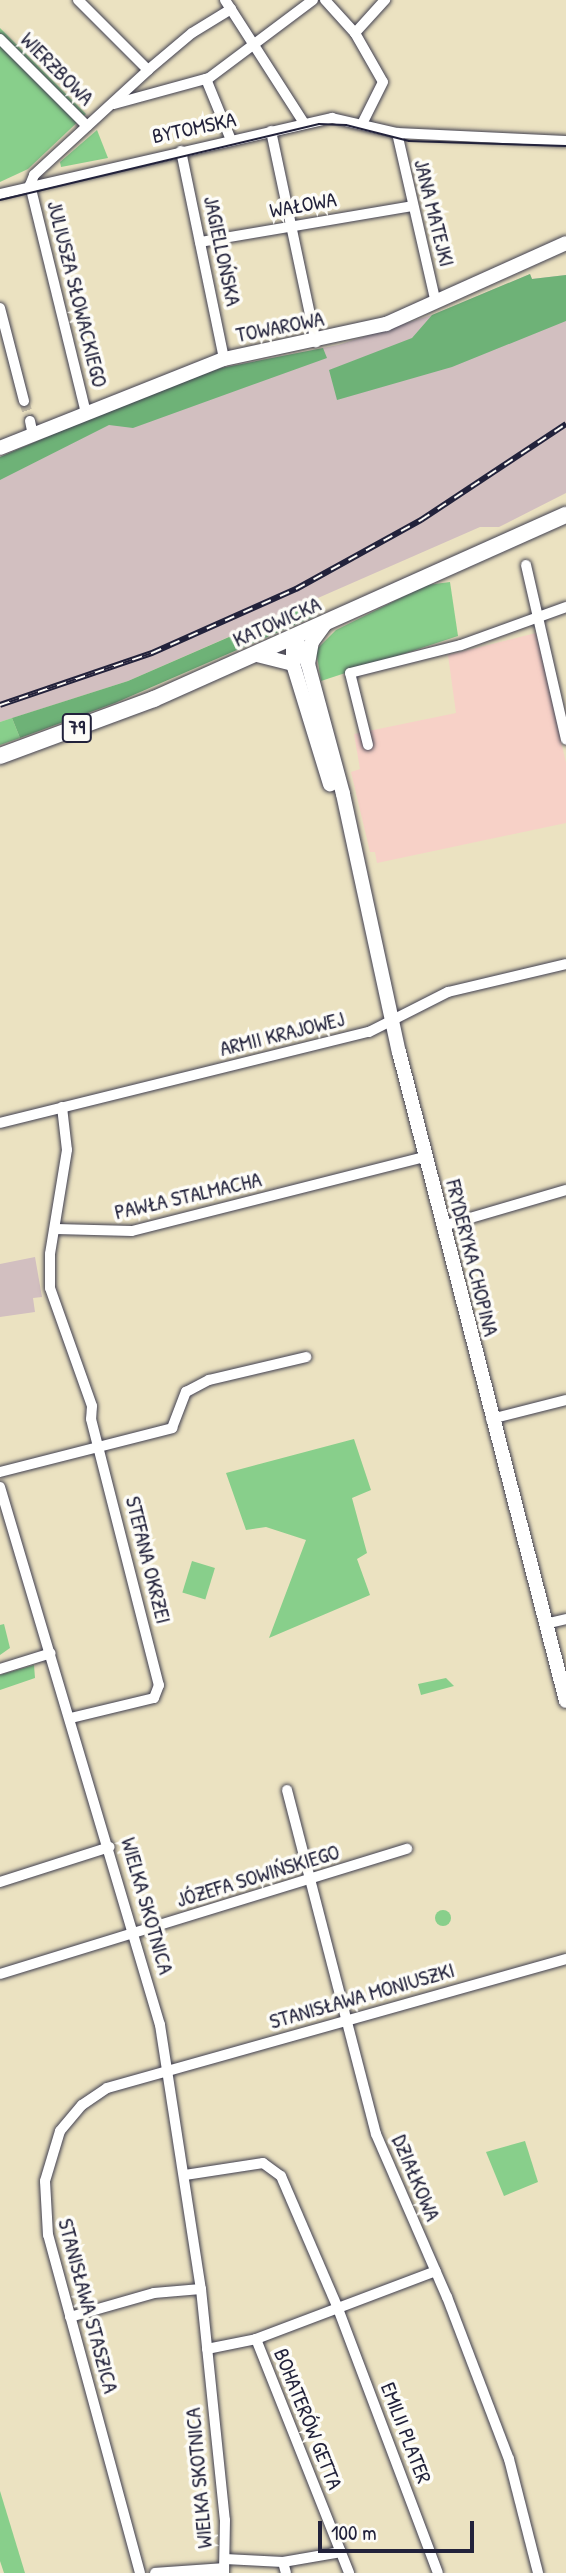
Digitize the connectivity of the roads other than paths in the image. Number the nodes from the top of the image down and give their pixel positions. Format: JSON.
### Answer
{"nodes":[{"id":1,"x":78,"y":0,"type":"edge"},
{"id":2,"x":313,"y":0,"type":"edge"},
{"id":3,"x":325,"y":0,"type":"edge"},
{"id":4,"x":385,"y":0,"type":"edge"},
{"id":5,"x":228,"y":4,"type":"edge"},
{"id":6,"x":355,"y":33,"type":"junction"},
{"id":7,"x":0,"y":39,"type":"edge"},
{"id":8,"x":256,"y":46,"type":"junction"},
{"id":9,"x":148,"y":70,"type":"junction"},
{"id":10,"x":206,"y":79,"type":"junction"},
{"id":11,"x":114,"y":104,"type":"junction"},
{"id":12,"x":363,"y":122,"type":"junction"},
{"id":13,"x":304,"y":124,"type":"junction"},
{"id":14,"x":87,"y":126,"type":"junction"},
{"id":15,"x":271,"y":131,"type":"junction"},
{"id":16,"x":397,"y":133,"type":"junction"},
{"id":17,"x":231,"y":140,"type":"junction"},
{"id":18,"x":566,"y":141,"type":"edge"},
{"id":19,"x":181,"y":151,"type":"junction"},
{"id":20,"x":30,"y":185,"type":"junction"},
{"id":21,"x":0,"y":194,"type":"edge"},
{"id":22,"x":413,"y":206,"type":"junction"},
{"id":23,"x":292,"y":228,"type":"junction"},
{"id":24,"x":200,"y":242,"type":"junction"},
{"id":25,"x":566,"y":243,"type":"edge"},
{"id":26,"x":436,"y":303,"type":"junction"},
{"id":27,"x":0,"y":308,"type":"edge"},
{"id":28,"x":316,"y":342,"type":"junction"},
{"id":29,"x":224,"y":359,"type":"junction"},
{"id":30,"x":24,"y":401,"type":"tunnel mouth"},
{"id":31,"x":86,"y":413,"type":"junction"},
{"id":32,"x":0,"y":448,"type":"edge"},
{"id":33,"x":566,"y":515,"type":"edge"},
{"id":34,"x":526,"y":565,"type":"dead end"},
{"id":35,"x":566,"y":607,"type":"edge"},
{"id":36,"x":538,"y":617,"type":"junction"},
{"id":37,"x":325,"y":624,"type":"junction"},
{"id":38,"x":294,"y":638,"type":"junction"},
{"id":39,"x":257,"y":655,"type":"junction"},
{"id":40,"x":300,"y":664,"type":"junction"},
{"id":41,"x":313,"y":734,"type":"junction"},
{"id":42,"x":566,"y":739,"type":"edge"},
{"id":43,"x":368,"y":744,"type":"dead end"},
{"id":44,"x":329,"y":752,"type":"junction"},
{"id":45,"x":0,"y":756,"type":"edge"},
{"id":46,"x":325,"y":774,"type":"junction"},
{"id":47,"x":348,"y":823,"type":"junction"},
{"id":48,"x":566,"y":964,"type":"edge"},
{"id":49,"x":391,"y":1020,"type":"junction"},
{"id":50,"x":62,"y":1107,"type":"junction"},
{"id":51,"x":0,"y":1123,"type":"edge"},
{"id":52,"x":425,"y":1157,"type":"junction"},
{"id":53,"x":566,"y":1190,"type":"edge"},
{"id":54,"x":443,"y":1226,"type":"junction"},
{"id":55,"x":56,"y":1229,"type":"junction"},
{"id":56,"x":306,"y":1357,"type":"dead end"},
{"id":57,"x":566,"y":1400,"type":"edge"},
{"id":58,"x":491,"y":1419,"type":"junction"},
{"id":59,"x":100,"y":1448,"type":"junction"},
{"id":60,"x":0,"y":1472,"type":"edge"},
{"id":61,"x":0,"y":1487,"type":"edge"},
{"id":62,"x":566,"y":1619,"type":"edge"},
{"id":63,"x":545,"y":1624,"type":"junction"},
{"id":64,"x":51,"y":1653,"type":"junction"},
{"id":65,"x":0,"y":1669,"type":"edge"},
{"id":66,"x":566,"y":1701,"type":"edge"},
{"id":67,"x":71,"y":1718,"type":"junction"},
{"id":68,"x":287,"y":1790,"type":"dead end"},
{"id":69,"x":110,"y":1847,"type":"junction"},
{"id":70,"x":407,"y":1849,"type":"dead end"},
{"id":71,"x":310,"y":1880,"type":"junction"},
{"id":72,"x":0,"y":1882,"type":"edge"},
{"id":73,"x":135,"y":1934,"type":"junction"},
{"id":74,"x":566,"y":1959,"type":"edge"},
{"id":75,"x":0,"y":1974,"type":"edge"},
{"id":76,"x":350,"y":2019,"type":"junction"},
{"id":77,"x":169,"y":2071,"type":"junction"},
{"id":78,"x":185,"y":2175,"type":"junction"},
{"id":79,"x":436,"y":2272,"type":"junction"},
{"id":80,"x":201,"y":2289,"type":"junction"},
{"id":81,"x":337,"y":2306,"type":"junction"},
{"id":82,"x":70,"y":2317,"type":"junction"},
{"id":83,"x":256,"y":2339,"type":"junction"},
{"id":84,"x":207,"y":2349,"type":"junction"},
{"id":85,"x":341,"y":2552,"type":"junction"},
{"id":86,"x":283,"y":2562,"type":"junction"},
{"id":87,"x":224,"y":2567,"type":"edge"},
{"id":88,"x":140,"y":2573,"type":"edge"},
{"id":89,"x":155,"y":2573,"type":"edge"},
{"id":90,"x":286,"y":2573,"type":"edge"},
{"id":91,"x":349,"y":2573,"type":"edge"},
{"id":92,"x":438,"y":2573,"type":"edge"},
{"id":93,"x":538,"y":2573,"type":"edge"}],
"edges":[{"from":1,"to":9,"type":"street"},
{"from":2,"to":8,"type":"street"},
{"from":3,"to":6,"type":"street"},
{"from":4,"to":6,"type":"street"},
{"from":5,"to":8,"type":"street"},
{"from":5,"to":9,"type":"street"},
{"from":6,"to":12,"type":"street"},
{"from":7,"to":14,"type":"street","name":"WIERZBOWA"},
{"from":8,"to":10,"type":"street"},
{"from":8,"to":13,"type":"street"},
{"from":9,"to":11,"type":"street"},
{"from":10,"to":11,"type":"street"},
{"from":10,"to":17,"type":"street"},
{"from":11,"to":14,"type":"street"},
{"from":12,"to":13,"type":"street","name":"BYTOMSKA"},
{"from":12,"to":16,"type":"street","name":"BYTOMSKA"},
{"from":13,"to":15,"type":"street","name":"BYTOMSKA"},
{"from":14,"to":20,"type":"street"},
{"from":15,"to":17,"type":"street","name":"BYTOMSKA"},
{"from":15,"to":23,"type":"street"},
{"from":16,"to":18,"type":"street","name":"BYTOMSKA"},
{"from":16,"to":22,"type":"street","name":"JANA MATEJKI"},
{"from":17,"to":19,"type":"street","name":"BYTOMSKA"},
{"from":19,"to":20,"type":"street","name":"BYTOMSKA"},
{"from":19,"to":24,"type":"street","name":"JAGIELLOŃSKA"},
{"from":20,"to":21,"type":"street","name":"BYTOMSKA"},
{"from":20,"to":31,"type":"street","name":"JULIUSZA SŁOWACKIEGO"},
{"from":22,"to":23,"type":"street","name":"WAŁOWA"},
{"from":22,"to":26,"type":"street","name":"JANA MATEJKI"},
{"from":23,"to":24,"type":"street","name":"WAŁOWA"},
{"from":23,"to":28,"type":"street"},
{"from":24,"to":29,"type":"street","name":"JAGIELLOŃSKA"},
{"from":25,"to":26,"type":"street","name":"TOWAROWA"},
{"from":26,"to":28,"type":"street","name":"TOWAROWA"},
{"from":27,"to":30,"type":"street"},
{"from":28,"to":29,"type":"street","name":"TOWAROWA"},
{"from":29,"to":31,"type":"street","name":"TOWAROWA"},
{"from":31,"to":32,"type":"street","name":"TOWAROWA"},
{"from":33,"to":37,"type":"main road","name":"KATOWICKA","number":"79"},
{"from":34,"to":36,"type":"street"},
{"from":35,"to":36,"type":"street"},
{"from":36,"to":42,"type":"street"},
{"from":36,"to":43,"type":"street"},
{"from":37,"to":38,"type":"main road","name":"KATOWICKA","number":"79"},
{"from":37,"to":40,"type":"street"},
{"from":38,"to":39,"type":"main road","name":"KATOWICKA","number":"79"},
{"from":38,"to":40,"type":"street","name":"FRYDERYKA CHOPINA"},
{"from":39,"to":40,"type":"street"},
{"from":39,"to":45,"type":"main road","name":"KATOWICKA","number":"79"},
{"from":40,"to":41,"type":"street","name":"FRYDERYKA CHOPINA"},
{"from":40,"to":44,"type":"street","name":"FRYDERYKA CHOPINA"},
{"from":41,"to":44,"type":"street","name":"FRYDERYKA CHOPINA"},
{"from":41,"to":46,"type":"street","name":"FRYDERYKA CHOPINA"},
{"from":44,"to":46,"type":"street","name":"FRYDERYKA CHOPINA"},
{"from":44,"to":47,"type":"street","name":"FRYDERYKA CHOPINA"},
{"from":46,"to":47,"type":"street","name":"FRYDERYKA CHOPINA"},
{"from":47,"to":49,"type":"street","name":"FRYDERYKA CHOPINA"},
{"from":48,"to":49,"type":"street","name":"ARMII KRAJOWEJ"},
{"from":49,"to":50,"type":"street","name":"ARMII KRAJOWEJ"},
{"from":49,"to":52,"type":"street","name":"FRYDERYKA CHOPINA"},
{"from":50,"to":51,"type":"street","name":"ARMII KRAJOWEJ"},
{"from":50,"to":55,"type":"street"},
{"from":52,"to":54,"type":"street","name":"FRYDERYKA CHOPINA"},
{"from":52,"to":55,"type":"street","name":"PAWŁA STALMACHA"},
{"from":53,"to":54,"type":"street"},
{"from":54,"to":58,"type":"street","name":"FRYDERYKA CHOPINA"},
{"from":55,"to":59,"type":"street"},
{"from":56,"to":59,"type":"street"},
{"from":57,"to":58,"type":"street"},
{"from":58,"to":63,"type":"street","name":"FRYDERYKA CHOPINA"},
{"from":59,"to":60,"type":"street"},
{"from":59,"to":67,"type":"street","name":"STEFANA OKRZEI"},
{"from":61,"to":64,"type":"street","name":"WIELKA SKOTNICA"},
{"from":62,"to":63,"type":"street"},
{"from":63,"to":66,"type":"street","name":"FRYDERYKA CHOPINA"},
{"from":64,"to":65,"type":"street"},
{"from":64,"to":67,"type":"street","name":"WIELKA SKOTNICA"},
{"from":67,"to":69,"type":"street","name":"WIELKA SKOTNICA"},
{"from":68,"to":71,"type":"street","name":"DZIAŁKOWA"},
{"from":69,"to":72,"type":"street"},
{"from":69,"to":73,"type":"street","name":"WIELKA SKOTNICA"},
{"from":70,"to":71,"type":"street","name":"JÓZEFA SOWIŃSKIEGO"},
{"from":71,"to":73,"type":"street","name":"JÓZEFA SOWIŃSKIEGO"},
{"from":71,"to":76,"type":"street","name":"DZIAŁKOWA"},
{"from":73,"to":75,"type":"street","name":"JÓZEFA SOWIŃSKIEGO"},
{"from":73,"to":77,"type":"street","name":"WIELKA SKOTNICA"},
{"from":74,"to":76,"type":"street","name":"STANISŁAWA MONIUSZKI"},
{"from":76,"to":77,"type":"street","name":"STANISŁAWA MONIUSZKI"},
{"from":76,"to":79,"type":"street","name":"DZIAŁKOWA"},
{"from":77,"to":78,"type":"street","name":"WIELKA SKOTNICA"},
{"from":77,"to":82,"type":"street","name":"STANISŁAWA STASZICA"},
{"from":78,"to":80,"type":"street","name":"WIELKA SKOTNICA"},
{"from":78,"to":81,"type":"street","name":"EMILII PLATER"},
{"from":79,"to":81,"type":"street"},
{"from":79,"to":93,"type":"street","name":"DZIAŁKOWA"},
{"from":80,"to":82,"type":"street"},
{"from":80,"to":84,"type":"street","name":"WIELKA SKOTNICA"},
{"from":81,"to":83,"type":"street"},
{"from":81,"to":92,"type":"street","name":"EMILII PLATER"},
{"from":82,"to":88,"type":"street","name":"STANISŁAWA STASZICA"},
{"from":83,"to":84,"type":"street"},
{"from":83,"to":85,"type":"street","name":"BOHATERÓW GETTA"},
{"from":84,"to":87,"type":"street","name":"WIELKA SKOTNICA"},
{"from":85,"to":86,"type":"street"},
{"from":85,"to":91,"type":"street","name":"BOHATERÓW GETTA"},
{"from":86,"to":87,"type":"street"},
{"from":86,"to":90,"type":"street"},
{"from":87,"to":89,"type":"street","name":"WIELKA SKOTNICA"}]}
